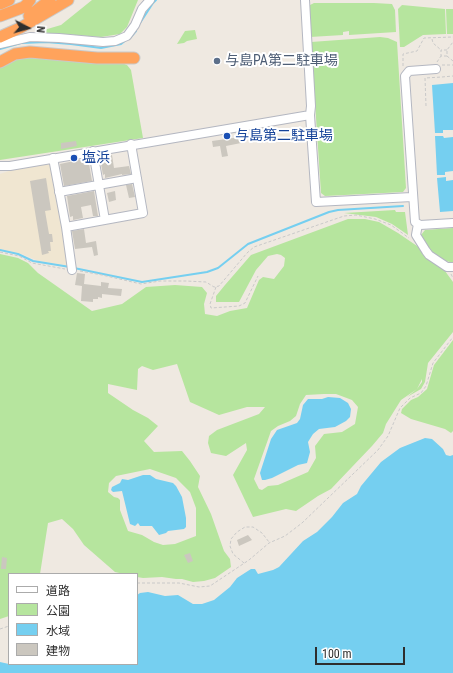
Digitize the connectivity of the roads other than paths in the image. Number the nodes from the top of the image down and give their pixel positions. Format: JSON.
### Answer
{"nodes":[{"id":1,"x":9,"y":0,"type":"edge"},
{"id":2,"x":30,"y":0,"type":"edge"},
{"id":3,"x":50,"y":0,"type":"edge"},
{"id":4,"x":68,"y":0,"type":"edge"},
{"id":5,"x":150,"y":0,"type":"edge"},
{"id":6,"x":305,"y":0,"type":"edge"},
{"id":7,"x":0,"y":4,"type":"edge"},
{"id":8,"x":0,"y":16,"type":"edge"},
{"id":9,"x":0,"y":32,"type":"edge"},
{"id":10,"x":0,"y":37,"type":"edge"},
{"id":11,"x":0,"y":44,"type":"edge"},
{"id":12,"x":134,"y":58,"type":"dead end"},
{"id":13,"x":0,"y":62,"type":"edge"},
{"id":14,"x":437,"y":68,"type":"road end"},
{"id":15,"x":310,"y":115,"type":"junction"},
{"id":16,"x":132,"y":144,"type":"junction"},
{"id":17,"x":93,"y":151,"type":"junction"},
{"id":18,"x":53,"y":158,"type":"junction"},
{"id":19,"x":0,"y":166,"type":"edge"},
{"id":20,"x":137,"y":178,"type":"junction"},
{"id":21,"x":99,"y":185,"type":"junction"},
{"id":22,"x":59,"y":192,"type":"junction"},
{"id":23,"x":412,"y":197,"type":"junction"},
{"id":24,"x":105,"y":220,"type":"junction"},
{"id":25,"x":453,"y":223,"type":"edge"},
{"id":26,"x":418,"y":224,"type":"junction"},
{"id":27,"x":66,"y":227,"type":"junction"},
{"id":28,"x":453,"y":267,"type":"edge"},
{"id":29,"x":72,"y":269,"type":"road end"}],
"edges":[{"from":1,"to":7,"type":"highway"},
{"from":2,"to":8,"type":"highway"},
{"from":3,"to":9,"type":"highway"},
{"from":4,"to":10,"type":"highway"},
{"from":5,"to":11,"type":"street"},
{"from":6,"to":15,"type":"street"},
{"from":12,"to":13,"type":"highway"},
{"from":14,"to":23,"type":"street"},
{"from":15,"to":16,"type":"street"},
{"from":15,"to":23,"type":"street"},
{"from":16,"to":17,"type":"street"},
{"from":16,"to":20,"type":"street"},
{"from":17,"to":18,"type":"street"},
{"from":17,"to":21,"type":"street"},
{"from":18,"to":19,"type":"street"},
{"from":18,"to":22,"type":"street"},
{"from":20,"to":21,"type":"street"},
{"from":20,"to":24,"type":"street"},
{"from":21,"to":22,"type":"street"},
{"from":21,"to":24,"type":"street"},
{"from":22,"to":27,"type":"street"},
{"from":23,"to":26,"type":"street"},
{"from":24,"to":27,"type":"street"},
{"from":25,"to":26,"type":"street"},
{"from":26,"to":28,"type":"street"},
{"from":27,"to":29,"type":"street"}]}
